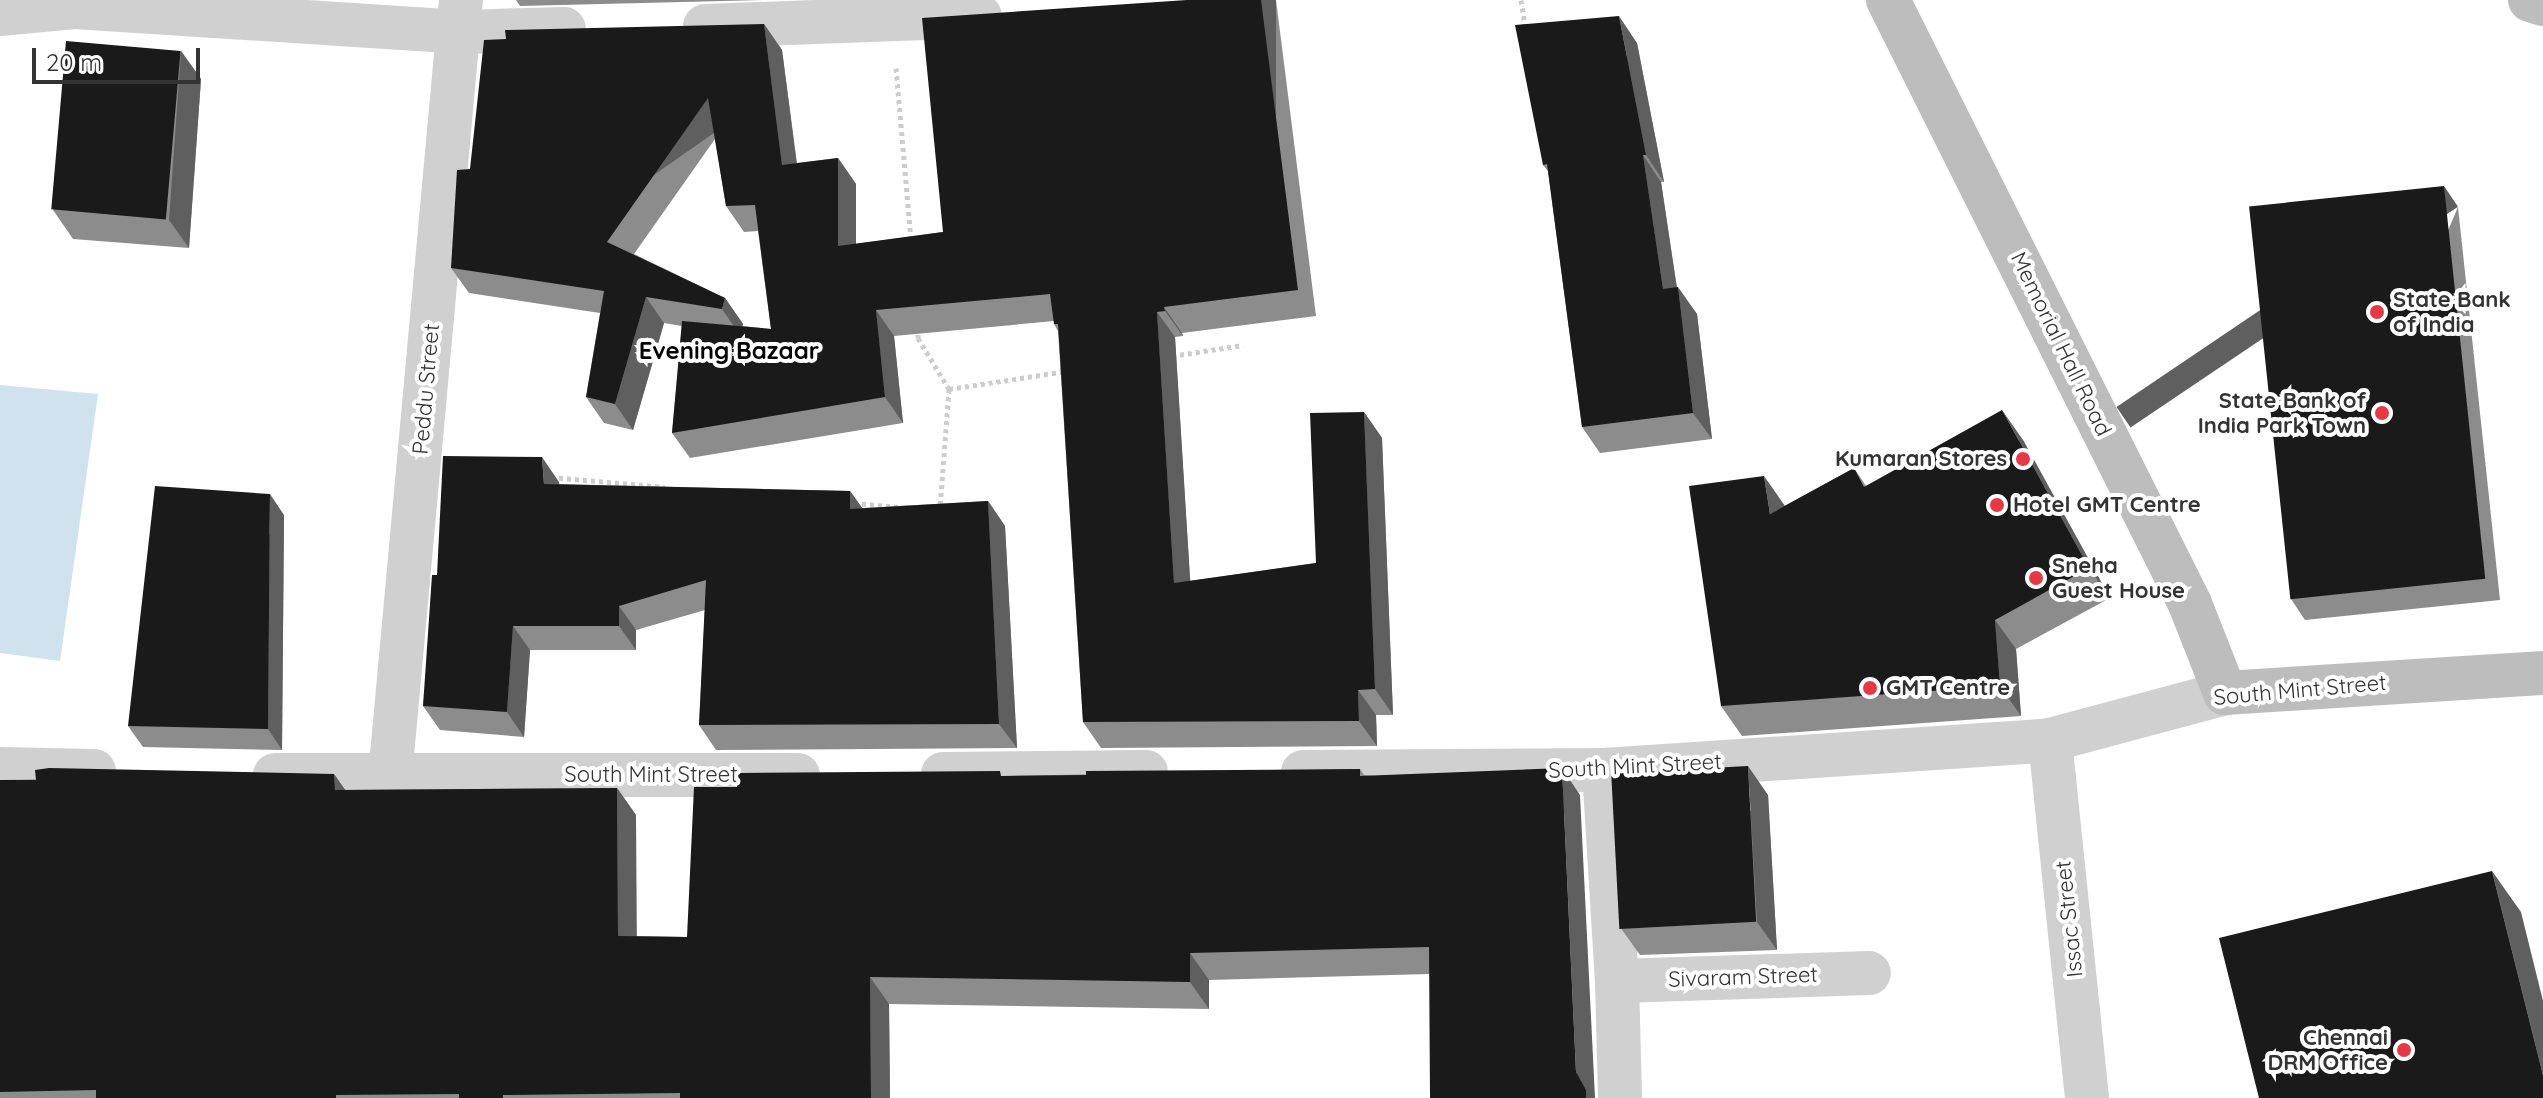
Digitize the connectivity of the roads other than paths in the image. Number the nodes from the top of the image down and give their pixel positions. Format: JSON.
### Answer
{"nodes":[{"id":1,"x":1888,"y":0,"type":"edge"},
{"id":2,"x":2530,"y":0,"type":"edge"},
{"id":3,"x":75,"y":4,"type":"edge"},
{"id":4,"x":2543,"y":4,"type":"edge"},
{"id":5,"x":1016,"y":13,"type":"edge"},
{"id":6,"x":0,"y":14,"type":"edge"},
{"id":7,"x":461,"y":16,"type":"edge"},
{"id":8,"x":661,"y":27,"type":"edge"},
{"id":9,"x":599,"y":29,"type":"edge"},
{"id":10,"x":2543,"y":673,"type":"edge"},
{"id":11,"x":2225,"y":693,"type":"junction"},
{"id":12,"x":2050,"y":740,"type":"junction"},
{"id":13,"x":0,"y":769,"type":"edge"},
{"id":14,"x":1604,"y":770,"type":"junction"},
{"id":15,"x":140,"y":772,"type":"edge"},
{"id":16,"x":1189,"y":772,"type":"edge"},
{"id":17,"x":1269,"y":772,"type":"edge"},
{"id":18,"x":234,"y":774,"type":"edge"},
{"id":19,"x":837,"y":774,"type":"edge"},
{"id":20,"x":901,"y":774,"type":"edge"},
{"id":21,"x":390,"y":777,"type":"junction"},
{"id":22,"x":1869,"y":973,"type":"dead end"},
{"id":23,"x":1617,"y":981,"type":"junction"},
{"id":24,"x":1620,"y":1098,"type":"edge"},
{"id":25,"x":2087,"y":1098,"type":"edge"}],
"edges":[{"from":1,"to":11,"type":"main road","name":"Memorial Hall Road"},
{"from":2,"to":4,"type":"main road"},
{"from":3,"to":6,"type":"street"},
{"from":3,"to":7,"type":"street"},
{"from":5,"to":8,"type":"street"},
{"from":7,"to":9,"type":"street"},
{"from":7,"to":21,"type":"street","name":"Peddu Street"},
{"from":10,"to":11,"type":"main road","name":"South Mint Street"},
{"from":11,"to":12,"type":"street","name":"South Mint Street"},
{"from":12,"to":14,"type":"street","name":"South Mint Street"},
{"from":12,"to":25,"type":"street","name":"Issac Street"},
{"from":13,"to":15,"type":"street"},
{"from":14,"to":17,"type":"street","name":"South Mint Street"},
{"from":14,"to":23,"type":"street"},
{"from":16,"to":20,"type":"street"},
{"from":18,"to":21,"type":"street","name":"South Mint Street"},
{"from":19,"to":21,"type":"street","name":"South Mint Street"},
{"from":22,"to":23,"type":"street","name":"Sivaram Street"},
{"from":23,"to":24,"type":"street"}]}
